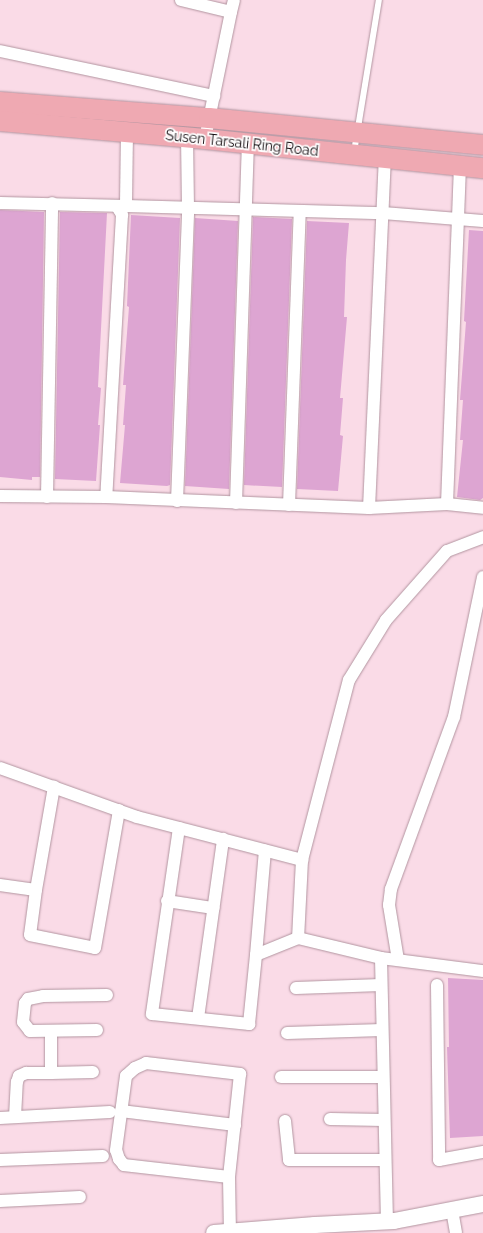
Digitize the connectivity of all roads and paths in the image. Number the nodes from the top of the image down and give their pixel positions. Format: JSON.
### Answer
{"nodes":[{"id":1,"x":182,"y":0,"type":"edge"},
{"id":2,"x":234,"y":0,"type":"edge"},
{"id":3,"x":379,"y":0,"type":"edge"},
{"id":4,"x":232,"y":12,"type":"junction"},
{"id":5,"x":0,"y":51,"type":"edge"},
{"id":6,"x":214,"y":96,"type":"junction"},
{"id":7,"x":0,"y":102,"type":"edge"},
{"id":8,"x":209,"y":118,"type":"junction"},
{"id":9,"x":0,"y":121,"type":"edge"},
{"id":10,"x":127,"y":132,"type":"junction"},
{"id":11,"x":357,"y":133,"type":"junction"},
{"id":12,"x":196,"y":138,"type":"junction"},
{"id":13,"x":248,"y":143,"type":"junction"},
{"id":14,"x":483,"y":145,"type":"edge"},
{"id":15,"x":354,"y":154,"type":"junction"},
{"id":16,"x":385,"y":157,"type":"junction"},
{"id":17,"x":460,"y":165,"type":"junction"},
{"id":18,"x":483,"y":168,"type":"edge"},
{"id":19,"x":0,"y":203,"type":"edge"},
{"id":20,"x":52,"y":203,"type":"junction"},
{"id":21,"x":126,"y":206,"type":"junction"},
{"id":22,"x":188,"y":208,"type":"junction"},
{"id":23,"x":247,"y":209,"type":"junction"},
{"id":24,"x":300,"y":211,"type":"junction"},
{"id":25,"x":383,"y":212,"type":"junction"},
{"id":26,"x":459,"y":220,"type":"junction"},
{"id":27,"x":483,"y":221,"type":"edge"},
{"id":28,"x":0,"y":496,"type":"edge"},
{"id":29,"x":47,"y":497,"type":"junction"},
{"id":30,"x":106,"y":497,"type":"junction"},
{"id":31,"x":177,"y":501,"type":"junction"},
{"id":32,"x":236,"y":503,"type":"junction"},
{"id":33,"x":447,"y":504,"type":"junction"},
{"id":34,"x":289,"y":505,"type":"junction"},
{"id":35,"x":370,"y":508,"type":"junction"},
{"id":36,"x":483,"y":508,"type":"edge"},
{"id":37,"x":483,"y":537,"type":"edge"},
{"id":38,"x":483,"y":577,"type":"edge"},
{"id":39,"x":0,"y":768,"type":"edge"},
{"id":40,"x":54,"y":787,"type":"junction"},
{"id":41,"x":118,"y":810,"type":"junction"},
{"id":42,"x":179,"y":828,"type":"junction"},
{"id":43,"x":223,"y":839,"type":"junction"},
{"id":44,"x":265,"y":850,"type":"junction"},
{"id":45,"x":302,"y":860,"type":"junction"},
{"id":46,"x":0,"y":885,"type":"edge"},
{"id":47,"x":36,"y":890,"type":"junction"},
{"id":48,"x":167,"y":901,"type":"junction"},
{"id":49,"x":213,"y":908,"type":"junction"},
{"id":50,"x":298,"y":938,"type":"junction"},
{"id":51,"x":256,"y":955,"type":"junction"},
{"id":52,"x":381,"y":958,"type":"junction"},
{"id":53,"x":398,"y":960,"type":"junction"},
{"id":54,"x":483,"y":971,"type":"edge"},
{"id":55,"x":381,"y":985,"type":"junction"},
{"id":56,"x":437,"y":985,"type":"dead end"},
{"id":57,"x":296,"y":988,"type":"dead end"},
{"id":58,"x":107,"y":995,"type":"dead end"},
{"id":59,"x":198,"y":1018,"type":"junction"},
{"id":60,"x":97,"y":1030,"type":"dead end"},
{"id":61,"x":382,"y":1030,"type":"junction"},
{"id":62,"x":51,"y":1032,"type":"junction"},
{"id":63,"x":287,"y":1033,"type":"dead end"},
{"id":64,"x":93,"y":1072,"type":"dead end"},
{"id":65,"x":51,"y":1073,"type":"junction"},
{"id":66,"x":281,"y":1077,"type":"dead end"},
{"id":67,"x":383,"y":1077,"type":"junction"},
{"id":68,"x":115,"y":1111,"type":"junction"},
{"id":69,"x":15,"y":1117,"type":"junction"},
{"id":70,"x":0,"y":1118,"type":"edge"},
{"id":71,"x":330,"y":1119,"type":"dead end"},
{"id":72,"x":384,"y":1120,"type":"junction"},
{"id":73,"x":285,"y":1121,"type":"dead end"},
{"id":74,"x":234,"y":1125,"type":"junction"},
{"id":75,"x":483,"y":1152,"type":"edge"},
{"id":76,"x":103,"y":1156,"type":"dead end"},
{"id":77,"x":0,"y":1160,"type":"edge"},
{"id":78,"x":385,"y":1160,"type":"junction"},
{"id":79,"x":229,"y":1177,"type":"junction"},
{"id":80,"x":80,"y":1197,"type":"dead end"},
{"id":81,"x":0,"y":1201,"type":"edge"},
{"id":82,"x":483,"y":1204,"type":"edge"},
{"id":83,"x":452,"y":1210,"type":"junction"},
{"id":84,"x":386,"y":1222,"type":"junction"},
{"id":85,"x":309,"y":1229,"type":"edge"},
{"id":86,"x":222,"y":1232,"type":"edge"},
{"id":87,"x":456,"y":1233,"type":"edge"}],
"edges":[{"from":1,"to":4,"type":"street"},
{"from":2,"to":4,"type":"street"},
{"from":3,"to":11,"type":"lane"},
{"from":4,"to":6,"type":"street"},
{"from":5,"to":6,"type":"street"},
{"from":6,"to":8,"type":"street"},
{"from":7,"to":8,"type":"main road","name":"Susen Tarsali Ring Road"},
{"from":8,"to":11,"type":"main road","name":"Susen Tarsali Ring Road"},
{"from":8,"to":12,"type":"street"},
{"from":9,"to":10,"type":"main road","name":"Susen Tarsali Ring Road"},
{"from":10,"to":12,"type":"main road","name":"Susen Tarsali Ring Road"},
{"from":10,"to":21,"type":"street"},
{"from":11,"to":14,"type":"main road","name":"Susen Tarsali Ring Road"},
{"from":11,"to":15,"type":"lane"},
{"from":12,"to":13,"type":"main road","name":"Susen Tarsali Ring Road"},
{"from":12,"to":22,"type":"street"},
{"from":13,"to":15,"type":"main road","name":"Susen Tarsali Ring Road"},
{"from":13,"to":23,"type":"street"},
{"from":15,"to":16,"type":"main road","name":"Susen Tarsali Ring Road"},
{"from":16,"to":17,"type":"main road","name":"Susen Tarsali Ring Road"},
{"from":16,"to":25,"type":"street"},
{"from":17,"to":18,"type":"main road","name":"Susen Tarsali Ring Road"},
{"from":17,"to":26,"type":"street"},
{"from":19,"to":20,"type":"street"},
{"from":20,"to":21,"type":"street"},
{"from":20,"to":29,"type":"street"},
{"from":21,"to":22,"type":"street"},
{"from":21,"to":30,"type":"street"},
{"from":22,"to":23,"type":"street"},
{"from":22,"to":31,"type":"street"},
{"from":23,"to":24,"type":"street"},
{"from":23,"to":32,"type":"street"},
{"from":24,"to":25,"type":"street"},
{"from":24,"to":34,"type":"street"},
{"from":25,"to":26,"type":"street"},
{"from":25,"to":35,"type":"street"},
{"from":26,"to":27,"type":"street"},
{"from":26,"to":33,"type":"street"},
{"from":28,"to":29,"type":"street"},
{"from":29,"to":30,"type":"street"},
{"from":30,"to":31,"type":"street"},
{"from":31,"to":32,"type":"street"},
{"from":32,"to":34,"type":"street"},
{"from":33,"to":35,"type":"street"},
{"from":33,"to":36,"type":"street"},
{"from":34,"to":35,"type":"street"},
{"from":37,"to":45,"type":"street"},
{"from":38,"to":53,"type":"street"},
{"from":39,"to":40,"type":"street"},
{"from":40,"to":41,"type":"street"},
{"from":40,"to":47,"type":"street"},
{"from":41,"to":42,"type":"street"},
{"from":41,"to":47,"type":"street"},
{"from":42,"to":43,"type":"street"},
{"from":42,"to":48,"type":"street"},
{"from":43,"to":44,"type":"street"},
{"from":43,"to":49,"type":"street"},
{"from":44,"to":45,"type":"street"},
{"from":44,"to":51,"type":"street"},
{"from":45,"to":50,"type":"street"},
{"from":46,"to":47,"type":"street"},
{"from":48,"to":49,"type":"street"},
{"from":48,"to":59,"type":"street"},
{"from":49,"to":59,"type":"street"},
{"from":50,"to":51,"type":"street"},
{"from":50,"to":52,"type":"street"},
{"from":51,"to":59,"type":"street"},
{"from":52,"to":53,"type":"street"},
{"from":52,"to":55,"type":"street"},
{"from":53,"to":54,"type":"street"},
{"from":55,"to":57,"type":"street"},
{"from":55,"to":61,"type":"street"},
{"from":56,"to":75,"type":"street"},
{"from":58,"to":62,"type":"street"},
{"from":60,"to":62,"type":"street"},
{"from":61,"to":63,"type":"street"},
{"from":61,"to":67,"type":"street"},
{"from":62,"to":65,"type":"street"},
{"from":64,"to":65,"type":"street"},
{"from":65,"to":69,"type":"street"},
{"from":66,"to":67,"type":"street"},
{"from":67,"to":72,"type":"street"},
{"from":68,"to":69,"type":"street"},
{"from":68,"to":74,"type":"street"},
{"from":68,"to":74,"type":"street"},
{"from":68,"to":79,"type":"street"},
{"from":69,"to":70,"type":"street"},
{"from":71,"to":72,"type":"street"},
{"from":72,"to":78,"type":"street"},
{"from":73,"to":78,"type":"street"},
{"from":74,"to":79,"type":"street"},
{"from":76,"to":77,"type":"street"},
{"from":78,"to":84,"type":"street"},
{"from":79,"to":86,"type":"street"},
{"from":80,"to":81,"type":"street"},
{"from":82,"to":83,"type":"street"},
{"from":83,"to":84,"type":"street"},
{"from":83,"to":87,"type":"street"},
{"from":84,"to":85,"type":"street"},
{"from":85,"to":86,"type":"street"}]}
